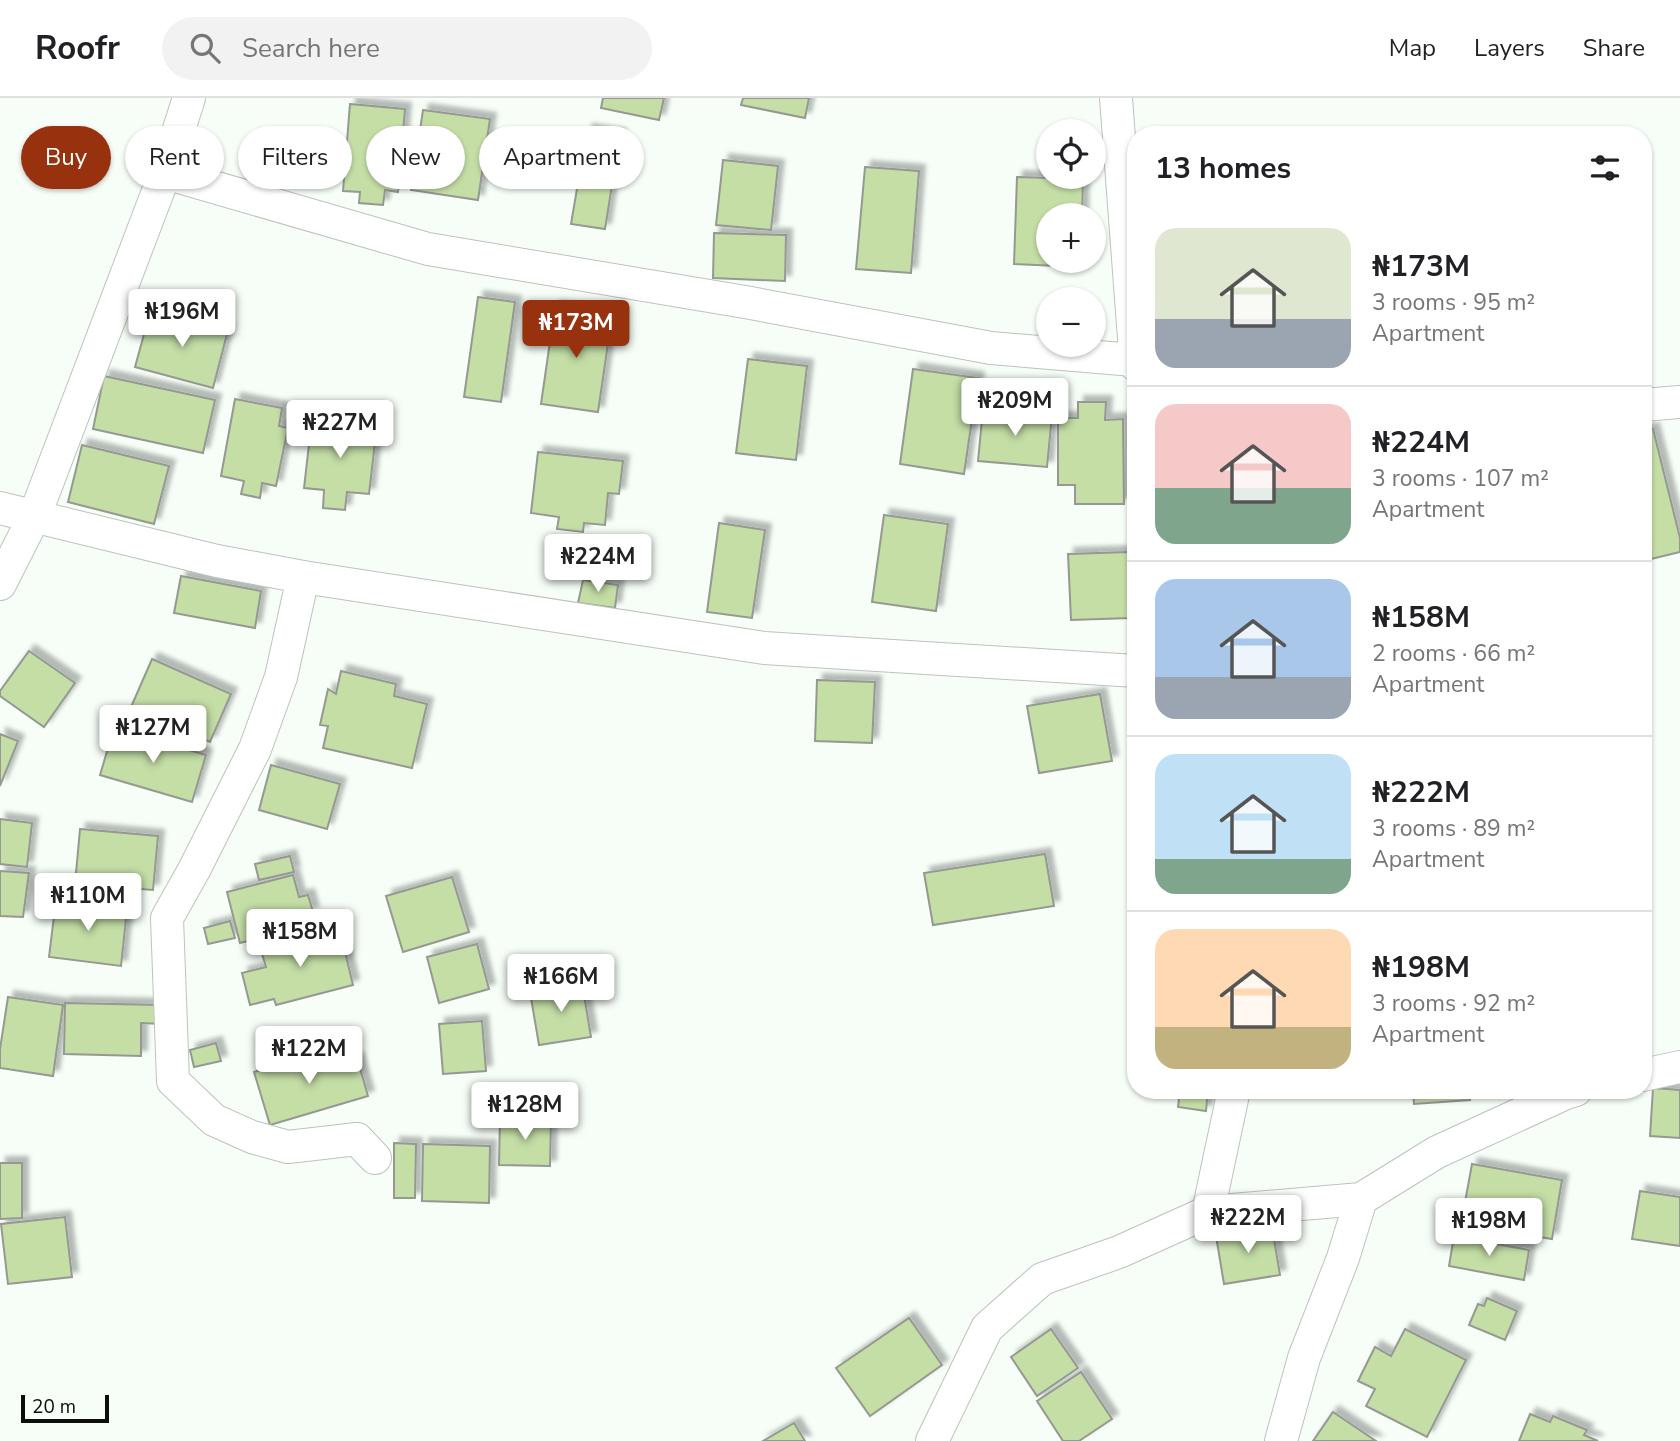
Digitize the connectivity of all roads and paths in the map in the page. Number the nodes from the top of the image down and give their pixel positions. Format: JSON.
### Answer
{"nodes":[{"id":1,"x":189,"y":98,"type":"edge"},
{"id":2,"x":1116,"y":98,"type":"edge"},
{"id":3,"x":180,"y":126,"type":"edge"},
{"id":4,"x":159,"y":189,"type":"edge"},
{"id":5,"x":220,"y":189,"type":"edge"},
{"id":6,"x":1127,"y":251,"type":"edge"},
{"id":7,"x":1127,"y":362,"type":"edge"},
{"id":8,"x":1680,"y":402,"type":"edge"},
{"id":9,"x":1652,"y":404,"type":"edge"},
{"id":10,"x":0,"y":508,"type":"edge"},
{"id":11,"x":35,"y":515,"type":"junction"},
{"id":12,"x":303,"y":577,"type":"junction"},
{"id":13,"x":0,"y":584,"type":"edge"},
{"id":14,"x":1127,"y":670,"type":"edge"},
{"id":15,"x":1680,"y":1067,"type":"edge"},
{"id":16,"x":1652,"y":1073,"type":"edge"},
{"id":17,"x":1232,"y":1099,"type":"edge"},
{"id":18,"x":1553,"y":1099,"type":"edge"},
{"id":19,"x":375,"y":1158,"type":"dead end"},
{"id":20,"x":1361,"y":1199,"type":"junction"},
{"id":21,"x":1208,"y":1212,"type":"junction"},
{"id":22,"x":932,"y":1441,"type":"edge"},
{"id":23,"x":1281,"y":1441,"type":"edge"}],
"edges":[{"from":1,"to":3,"type":"street"},
{"from":2,"to":6,"type":"street"},
{"from":4,"to":11,"type":"street"},
{"from":5,"to":7,"type":"street"},
{"from":8,"to":9,"type":"street"},
{"from":10,"to":11,"type":"street"},
{"from":11,"to":12,"type":"street"},
{"from":11,"to":13,"type":"street"},
{"from":12,"to":14,"type":"street"},
{"from":12,"to":19,"type":"street"},
{"from":15,"to":16,"type":"street"},
{"from":17,"to":21,"type":"street"},
{"from":18,"to":20,"type":"street"},
{"from":20,"to":21,"type":"street"},
{"from":20,"to":23,"type":"street"},
{"from":21,"to":22,"type":"street"}]}
